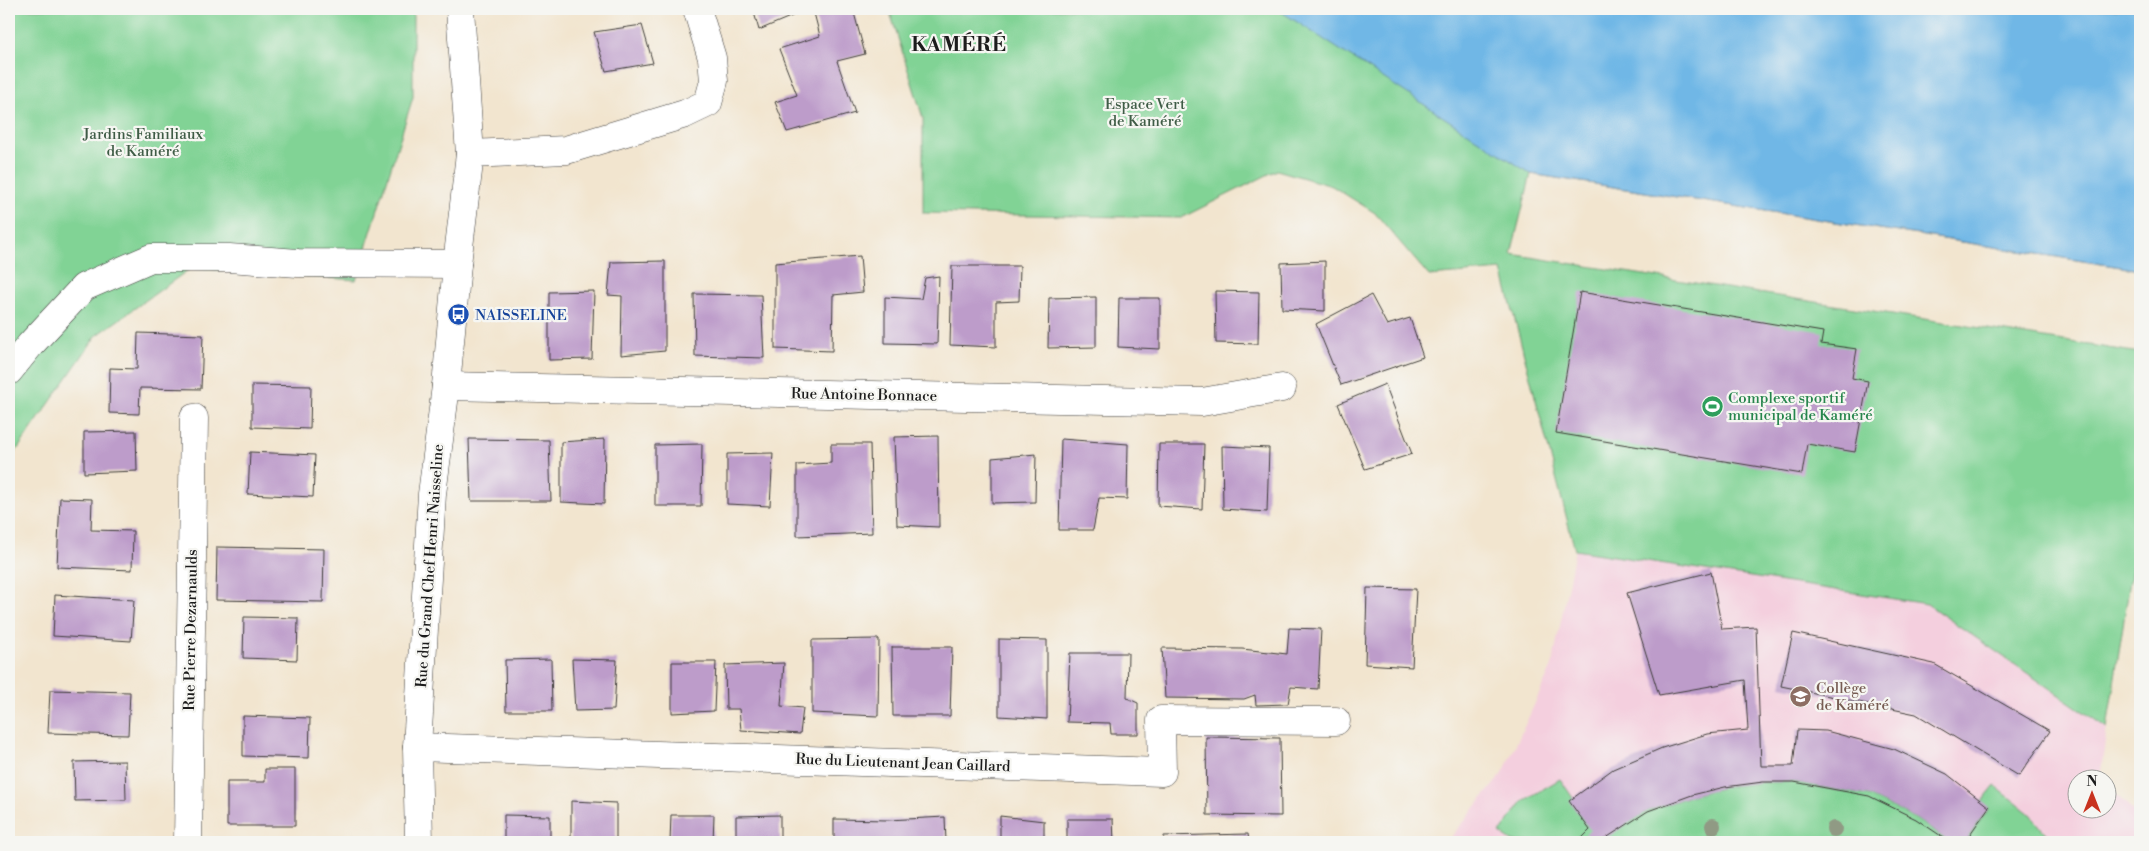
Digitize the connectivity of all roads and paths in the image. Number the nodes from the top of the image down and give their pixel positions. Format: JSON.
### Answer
{"nodes":[{"id":1,"x":460,"y":9,"type":"edge"},
{"id":2,"x":698,"y":9,"type":"edge"},
{"id":3,"x":470,"y":154,"type":"junction"},
{"id":4,"x":457,"y":264,"type":"junction"},
{"id":5,"x":9,"y":371,"type":"edge"},
{"id":6,"x":446,"y":386,"type":"junction"},
{"id":7,"x":1282,"y":388,"type":"dead end"},
{"id":8,"x":194,"y":418,"type":"dead end"},
{"id":9,"x":1336,"y":721,"type":"dead end"},
{"id":10,"x":417,"y":747,"type":"junction"},
{"id":11,"x":188,"y":842,"type":"edge"},
{"id":12,"x":419,"y":842,"type":"edge"}],
"edges":[{"from":1,"to":3,"type":"street","name":"Rue du Grand Chef Henri Naisseline"},
{"from":2,"to":3,"type":"street"},
{"from":3,"to":4,"type":"street","name":"Rue du Grand Chef Henri Naisseline"},
{"from":4,"to":5,"type":"street"},
{"from":4,"to":6,"type":"street","name":"Rue du Grand Chef Henri Naisseline"},
{"from":6,"to":7,"type":"street","name":"Rue Antoine Bonnace"},
{"from":6,"to":10,"type":"street","name":"Rue du Grand Chef Henri Naisseline"},
{"from":8,"to":11,"type":"street","name":"Rue Pierre Dezarnaulds"},
{"from":9,"to":10,"type":"street","name":"Rue du Lieutenant Jean Caillard"},
{"from":10,"to":12,"type":"street","name":"Rue du Grand Chef Henri Naisseline"}]}
